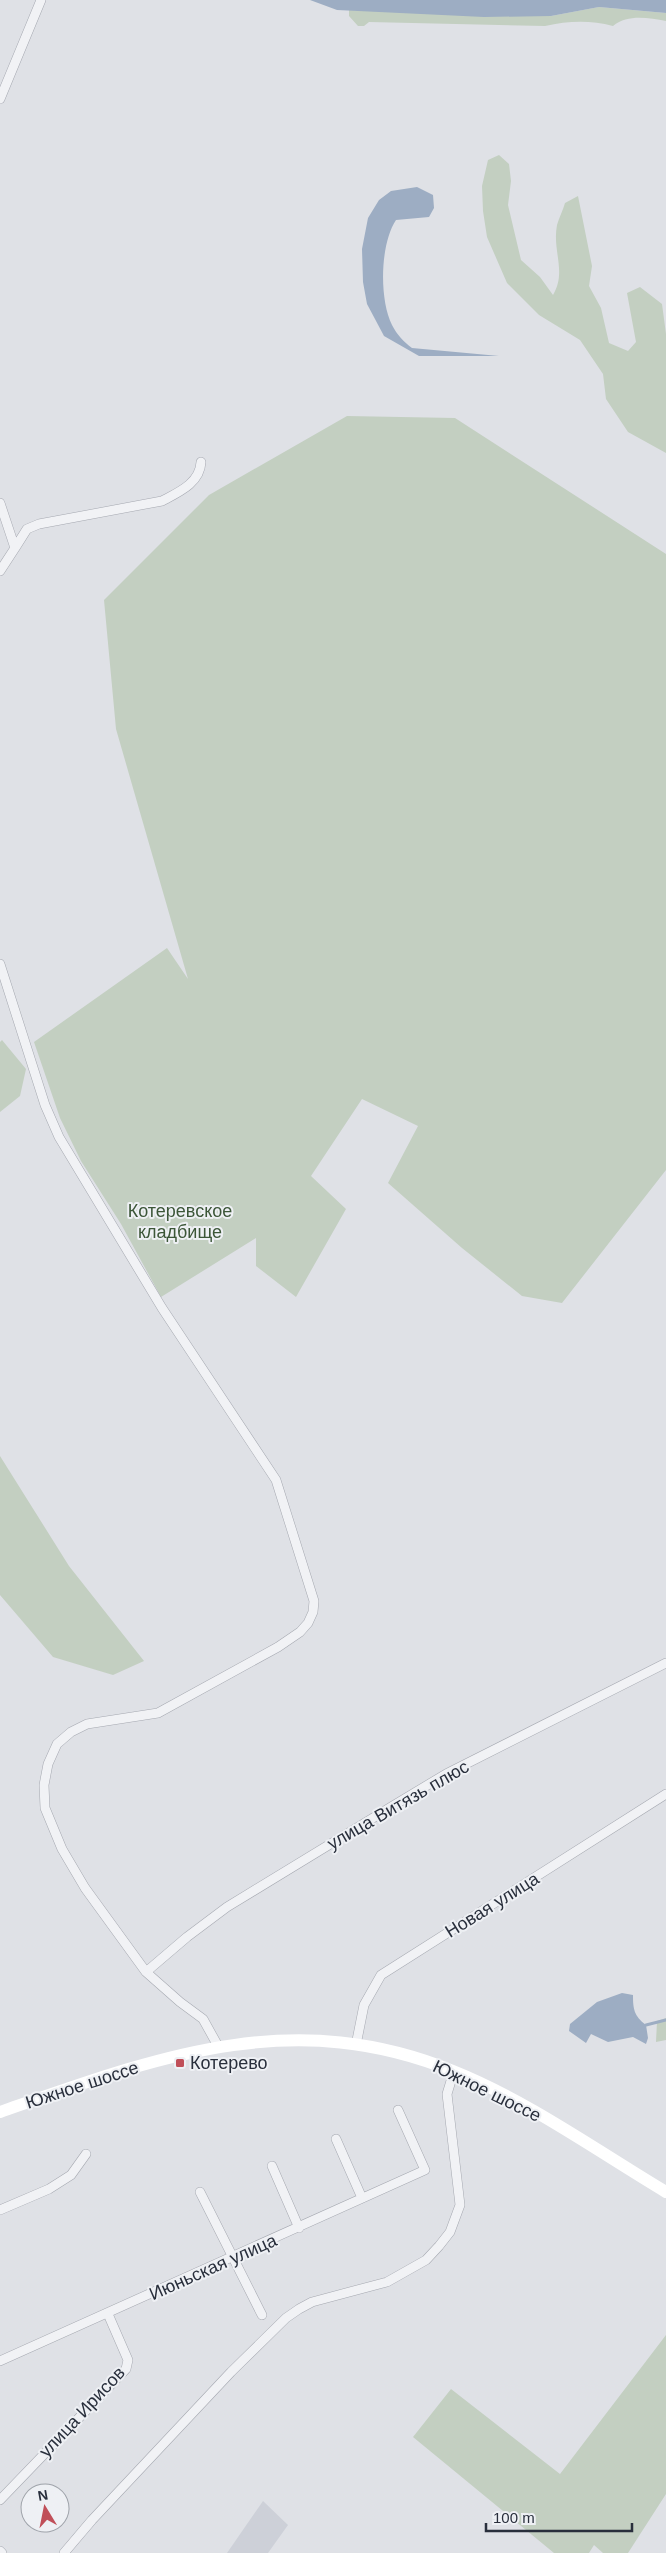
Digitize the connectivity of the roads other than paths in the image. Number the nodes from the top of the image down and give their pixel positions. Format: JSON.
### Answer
{"nodes":[{"id":1,"x":41,"y":0,"type":"edge"},
{"id":2,"x":0,"y":99,"type":"edge"},
{"id":3,"x":200,"y":462,"type":"dead end"},
{"id":4,"x":0,"y":503,"type":"edge"},
{"id":5,"x":15,"y":548,"type":"junction"},
{"id":6,"x":0,"y":571,"type":"edge"},
{"id":7,"x":0,"y":964,"type":"edge"},
{"id":8,"x":666,"y":1663,"type":"edge"},
{"id":9,"x":666,"y":1794,"type":"edge"},
{"id":10,"x":146,"y":1972,"type":"junction"},
{"id":11,"x":356,"y":2044,"type":"junction"},
{"id":12,"x":218,"y":2046,"type":"junction"},
{"id":13,"x":454,"y":2071,"type":"junction"},
{"id":14,"x":398,"y":2110,"type":"dead end"},
{"id":15,"x":0,"y":2112,"type":"edge"},
{"id":16,"x":336,"y":2139,"type":"dead end"},
{"id":17,"x":86,"y":2154,"type":"dead end"},
{"id":18,"x":272,"y":2166,"type":"dead end"},
{"id":19,"x":200,"y":2192,"type":"dead end"},
{"id":20,"x":666,"y":2192,"type":"edge"},
{"id":21,"x":362,"y":2198,"type":"junction"},
{"id":22,"x":0,"y":2210,"type":"edge"},
{"id":23,"x":299,"y":2228,"type":"junction"},
{"id":24,"x":233,"y":2258,"type":"junction"},
{"id":25,"x":108,"y":2314,"type":"junction"},
{"id":26,"x":262,"y":2316,"type":"dead end"},
{"id":27,"x":0,"y":2361,"type":"edge"},
{"id":28,"x":0,"y":2500,"type":"edge"},
{"id":29,"x":64,"y":2553,"type":"edge"}],
"edges":[{"from":1,"to":2,"type":"street"},
{"from":3,"to":5,"type":"street"},
{"from":4,"to":5,"type":"street"},
{"from":5,"to":6,"type":"street"},
{"from":7,"to":10,"type":"street"},
{"from":8,"to":10,"type":"street","name":"улица Витязь плюс"},
{"from":9,"to":11,"type":"street","name":"Новая улица"},
{"from":10,"to":12,"type":"street"},
{"from":11,"to":12,"type":"main road","name":"Южное шоссе"},
{"from":11,"to":13,"type":"main road","name":"Южное шоссе"},
{"from":12,"to":15,"type":"main road","name":"Южное шоссе"},
{"from":13,"to":20,"type":"main road","name":"Южное шоссе"},
{"from":13,"to":29,"type":"street"},
{"from":14,"to":21,"type":"street","name":"Июньская улица"},
{"from":16,"to":21,"type":"street"},
{"from":17,"to":22,"type":"street"},
{"from":18,"to":23,"type":"street"},
{"from":19,"to":24,"type":"street"},
{"from":21,"to":23,"type":"street","name":"Июньская улица"},
{"from":23,"to":24,"type":"street","name":"Июньская улица"},
{"from":24,"to":25,"type":"street","name":"Июньская улица"},
{"from":24,"to":26,"type":"street"},
{"from":25,"to":27,"type":"street","name":"Июньская улица"},
{"from":25,"to":28,"type":"street","name":"улица Ирисов"}]}
